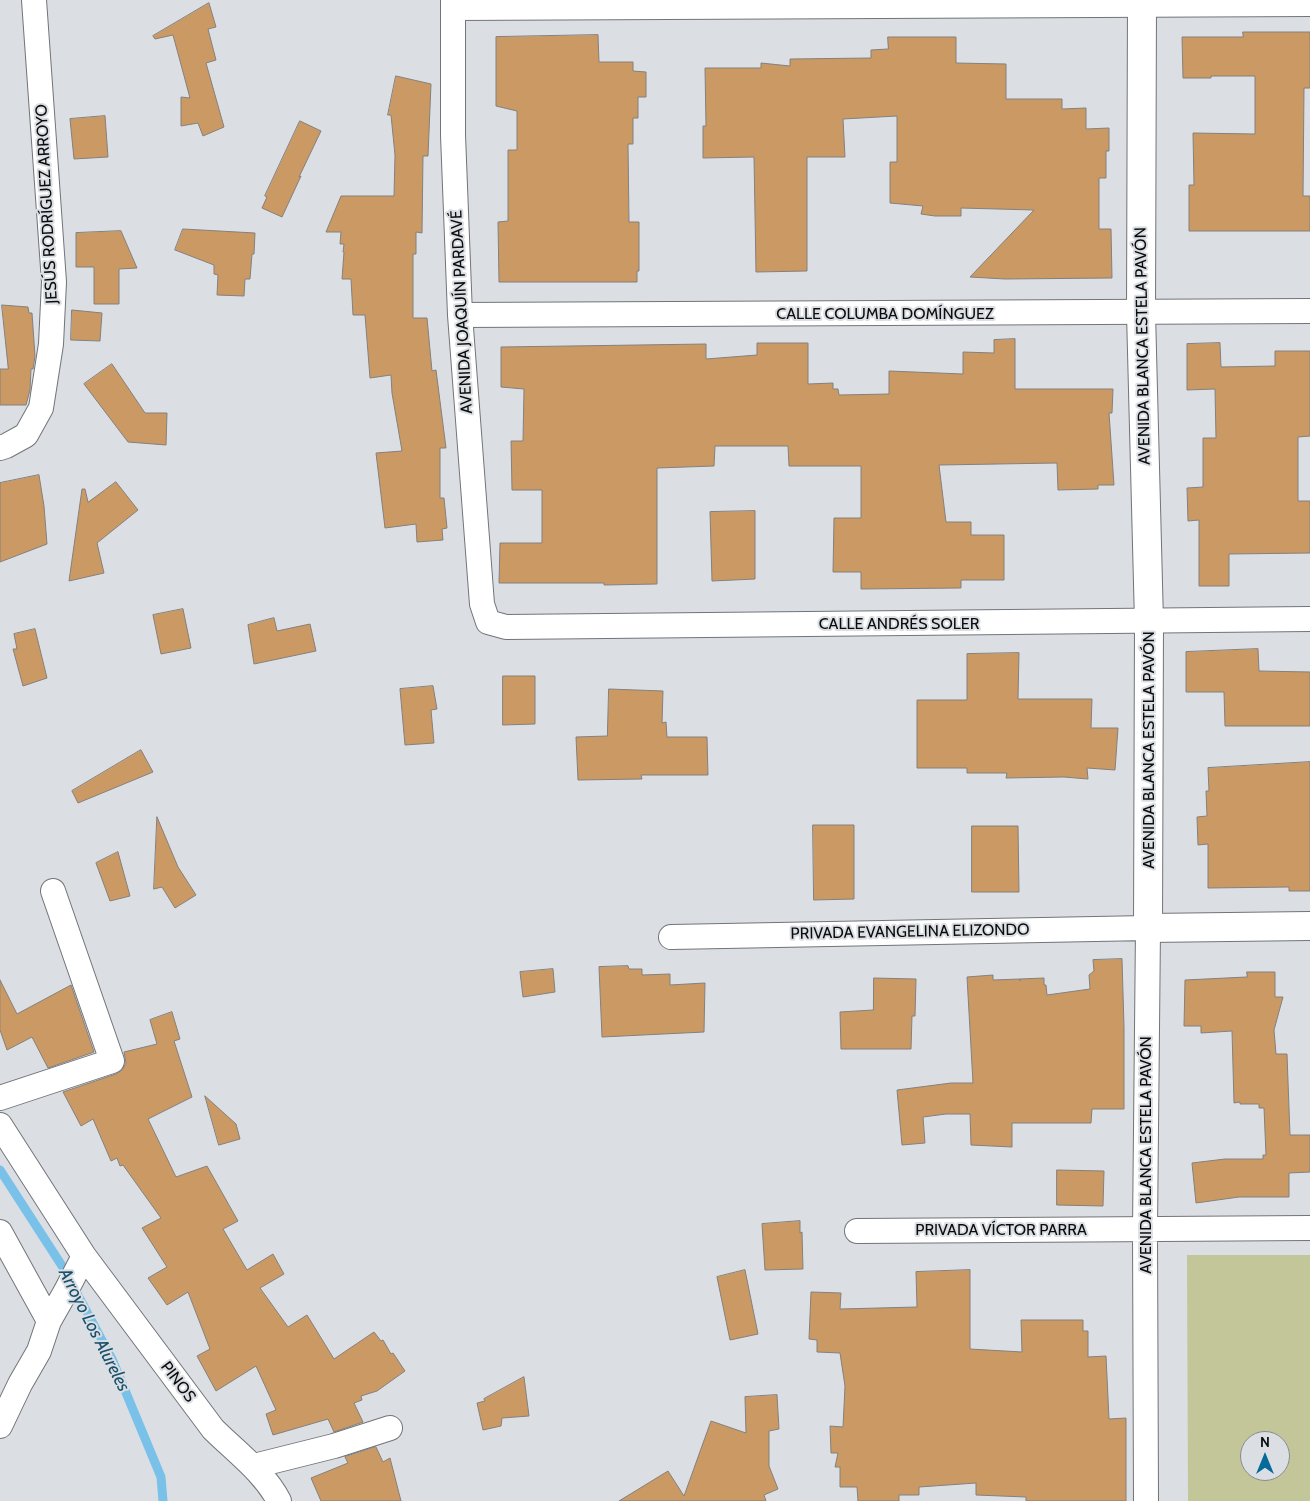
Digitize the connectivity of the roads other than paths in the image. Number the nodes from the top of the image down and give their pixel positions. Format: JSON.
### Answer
{"nodes":[{"id":1,"x":34,"y":0,"type":"edge"},
{"id":2,"x":1142,"y":2,"type":"edge"},
{"id":3,"x":453,"y":4,"type":"edge"},
{"id":4,"x":1310,"y":4,"type":"edge"},
{"id":5,"x":1310,"y":311,"type":"edge"},
{"id":6,"x":1141,"y":313,"type":"junction"},
{"id":7,"x":460,"y":315,"type":"junction"},
{"id":8,"x":0,"y":448,"type":"edge"},
{"id":9,"x":1310,"y":619,"type":"edge"},
{"id":10,"x":488,"y":622,"type":"joint"},
{"id":11,"x":1149,"y":622,"type":"junction"},
{"id":12,"x":53,"y":891,"type":"dead end"},
{"id":13,"x":1310,"y":926,"type":"edge"},
{"id":14,"x":1148,"y":928,"type":"junction"},
{"id":15,"x":672,"y":937,"type":"dead end"},
{"id":16,"x":0,"y":1098,"type":"edge"},
{"id":17,"x":0,"y":1125,"type":"edge"},
{"id":18,"x":1310,"y":1228,"type":"edge"},
{"id":19,"x":1145,"y":1230,"type":"junction"},
{"id":20,"x":857,"y":1231,"type":"dead end"},
{"id":21,"x":0,"y":1232,"type":"edge"},
{"id":22,"x":82,"y":1260,"type":"junction"},
{"id":23,"x":49,"y":1321,"type":"junction"},
{"id":24,"x":0,"y":1426,"type":"edge"},
{"id":25,"x":390,"y":1428,"type":"dead end"},
{"id":26,"x":254,"y":1466,"type":"junction"},
{"id":27,"x":279,"y":1501,"type":"edge"},
{"id":28,"x":1146,"y":1501,"type":"edge"}],
"edges":[{"from":1,"to":8,"type":"street","name":"JESÚS RODRÍGUEZ ARROYO"},
{"from":2,"to":3,"type":"street"},
{"from":2,"to":4,"type":"street"},
{"from":2,"to":6,"type":"main road","name":"AVENIDA BLANCA ESTELA PAVÓN"},
{"from":3,"to":7,"type":"street","name":"AVENIDA JOAQUÍN PARDAVÉ"},
{"from":5,"to":6,"type":"street","name":"CALLE COLUMBA DOMÍNGUEZ"},
{"from":6,"to":7,"type":"street","name":"CALLE COLUMBA DOMÍNGUEZ"},
{"from":6,"to":11,"type":"main road","name":"AVENIDA BLANCA ESTELA PAVÓN"},
{"from":7,"to":10,"type":"street","name":"AVENIDA JOAQUÍN PARDAVÉ"},
{"from":9,"to":11,"type":"street","name":"CALLE ANDRÉS SOLER"},
{"from":10,"to":11,"type":"street","name":"CALLE ANDRÉS SOLER"},
{"from":11,"to":14,"type":"main road","name":"AVENIDA BLANCA ESTELA PAVÓN"},
{"from":12,"to":16,"type":"street"},
{"from":13,"to":14,"type":"main road"},
{"from":14,"to":15,"type":"street","name":"PRIVADA EVANGELINA ELIZONDO"},
{"from":14,"to":19,"type":"street","name":"AVENIDA BLANCA ESTELA PAVÓN"},
{"from":17,"to":22,"type":"street"},
{"from":18,"to":19,"type":"street","name":"PRIVADA VÍCTOR PARRA"},
{"from":19,"to":20,"type":"street","name":"PRIVADA VÍCTOR PARRA"},
{"from":19,"to":28,"type":"street","name":"AVENIDA BLANCA ESTELA PAVÓN"},
{"from":21,"to":23,"type":"street"},
{"from":22,"to":23,"type":"street"},
{"from":22,"to":26,"type":"street","name":"PINOS"},
{"from":23,"to":24,"type":"street"},
{"from":25,"to":26,"type":"street"},
{"from":26,"to":27,"type":"street","name":"PINOS"}]}
